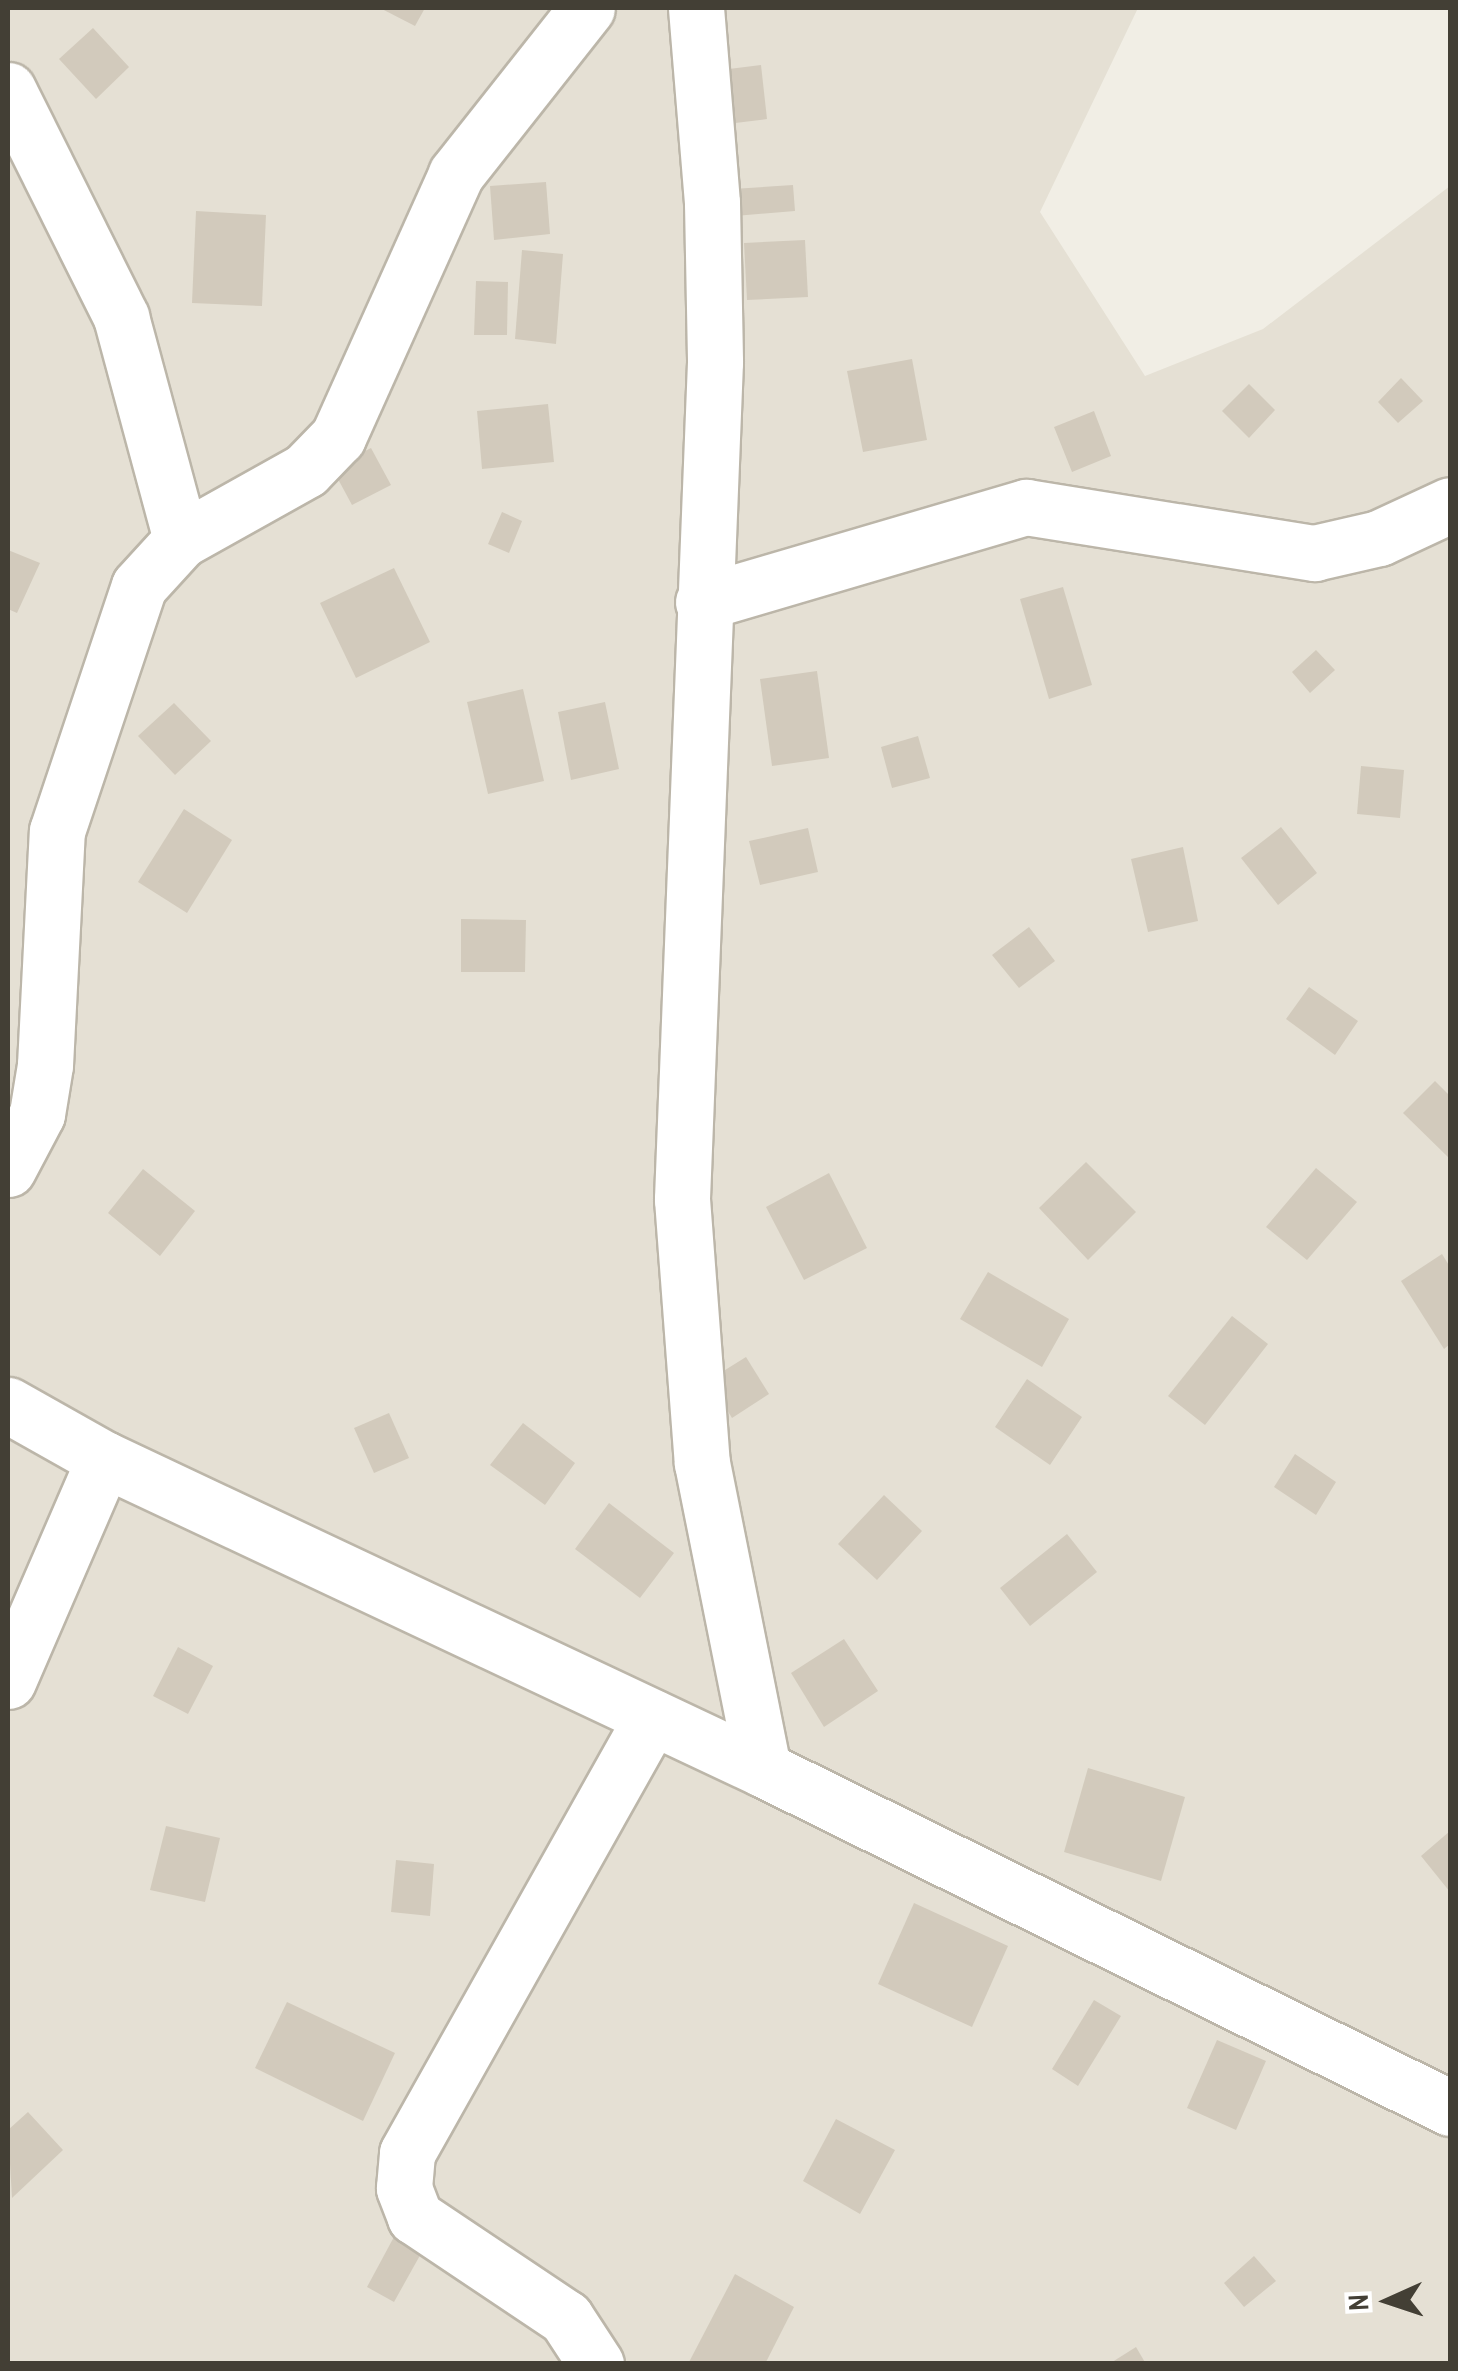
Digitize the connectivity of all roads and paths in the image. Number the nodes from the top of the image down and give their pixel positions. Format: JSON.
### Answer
{"nodes":[{"id":1,"x":587,"y":8,"type":"edge"},
{"id":2,"x":696,"y":8,"type":"edge"},
{"id":3,"x":8,"y":90,"type":"edge"},
{"id":4,"x":1450,"y":505,"type":"edge"},
{"id":5,"x":181,"y":540,"type":"junction"},
{"id":6,"x":702,"y":602,"type":"junction"},
{"id":7,"x":8,"y":1169,"type":"edge"},
{"id":8,"x":8,"y":1405,"type":"edge"},
{"id":9,"x":104,"y":1459,"type":"junction"},
{"id":10,"x":8,"y":1682,"type":"edge"},
{"id":11,"x":652,"y":1716,"type":"junction"},
{"id":12,"x":762,"y":1769,"type":"junction"},
{"id":13,"x":1450,"y":2108,"type":"edge"},
{"id":14,"x":596,"y":2364,"type":"edge"}],
"edges":[{"from":1,"to":5,"type":"street"},
{"from":2,"to":6,"type":"street"},
{"from":3,"to":5,"type":"street"},
{"from":4,"to":6,"type":"street"},
{"from":5,"to":7,"type":"street"},
{"from":6,"to":12,"type":"street"},
{"from":8,"to":9,"type":"street"},
{"from":9,"to":10,"type":"street"},
{"from":9,"to":11,"type":"street"},
{"from":11,"to":12,"type":"street"},
{"from":11,"to":14,"type":"street"},
{"from":12,"to":13,"type":"street"}]}
